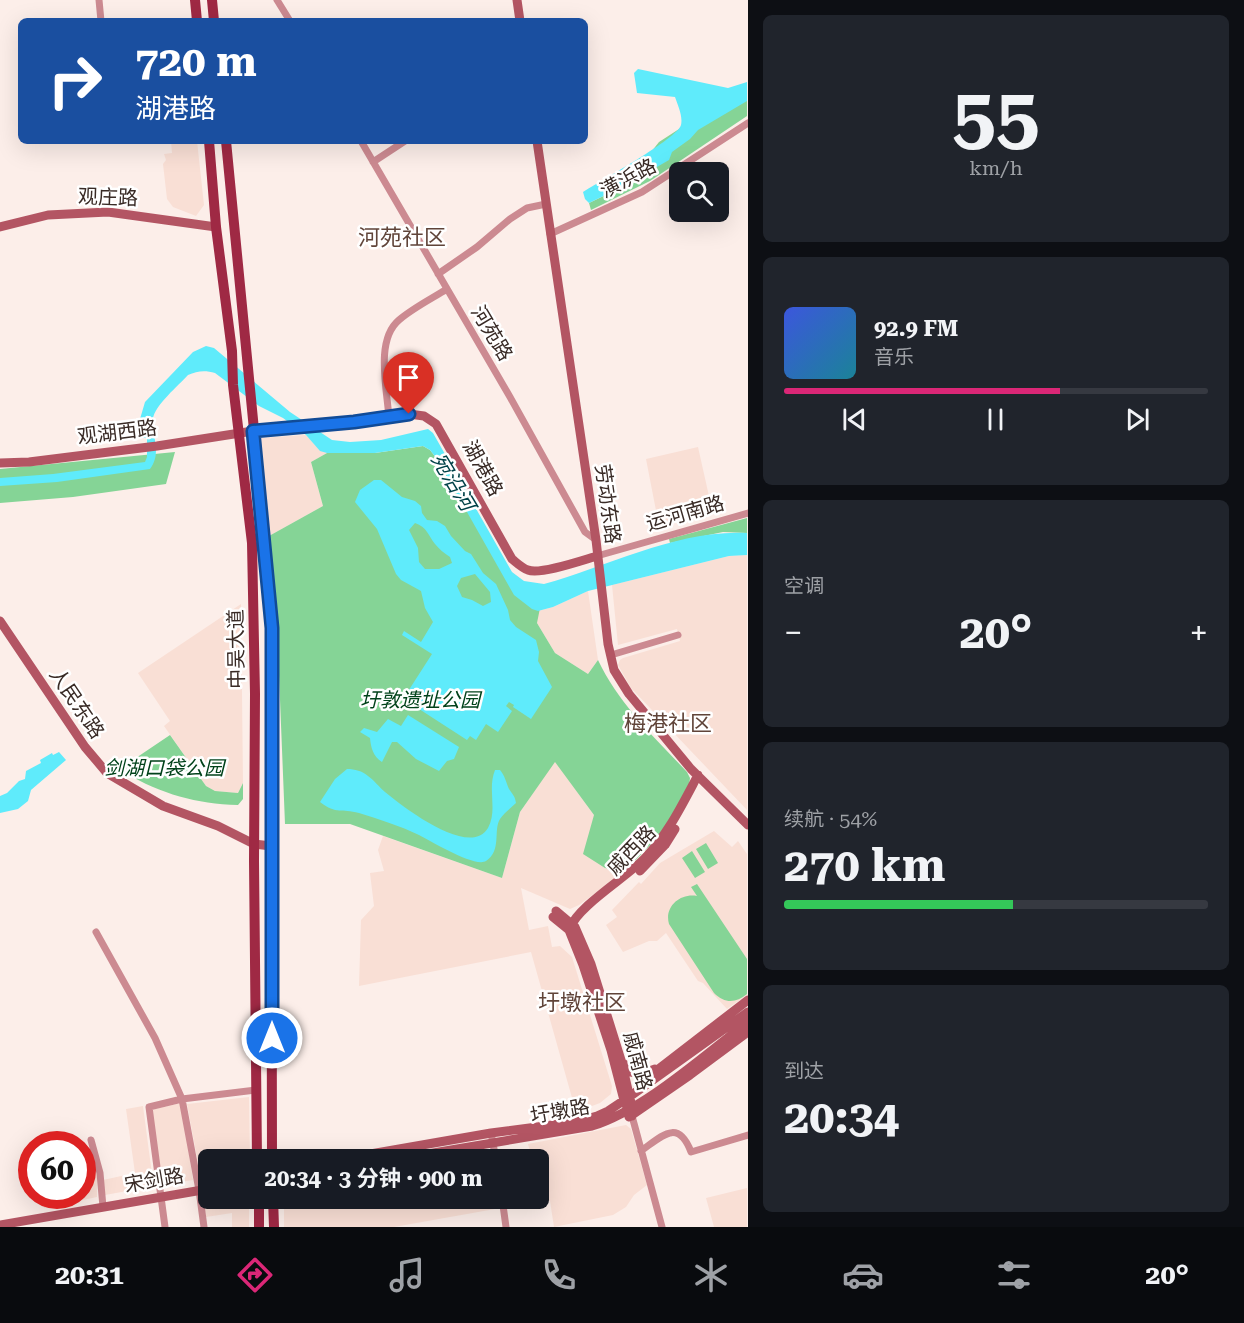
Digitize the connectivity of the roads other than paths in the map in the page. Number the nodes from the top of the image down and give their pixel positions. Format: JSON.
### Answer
{"nodes":[{"id":1,"x":99,"y":0,"type":"edge"},
{"id":2,"x":195,"y":0,"type":"edge"},
{"id":3,"x":212,"y":0,"type":"edge"},
{"id":4,"x":277,"y":0,"type":"edge"},
{"id":5,"x":517,"y":0,"type":"edge"},
{"id":6,"x":101,"y":18,"type":"edge"},
{"id":7,"x":197,"y":18,"type":"edge"},
{"id":8,"x":214,"y":18,"type":"edge"},
{"id":9,"x":288,"y":18,"type":"edge"},
{"id":10,"x":520,"y":18,"type":"edge"},
{"id":11,"x":747,"y":123,"type":"edge"},
{"id":12,"x":209,"y":144,"type":"edge"},
{"id":13,"x":226,"y":144,"type":"edge"},
{"id":14,"x":363,"y":144,"type":"edge"},
{"id":15,"x":400,"y":144,"type":"edge"},
{"id":16,"x":537,"y":144,"type":"edge"},
{"id":17,"x":373,"y":162,"type":"junction"},
{"id":18,"x":546,"y":204,"type":"junction"},
{"id":19,"x":216,"y":226,"type":"junction"},
{"id":20,"x":0,"y":227,"type":"edge"},
{"id":21,"x":550,"y":234,"type":"junction"},
{"id":22,"x":438,"y":274,"type":"junction"},
{"id":23,"x":447,"y":289,"type":"junction"},
{"id":24,"x":389,"y":418,"type":"junction"},
{"id":25,"x":253,"y":431,"type":"junction"},
{"id":26,"x":239,"y":434,"type":"junction"},
{"id":27,"x":0,"y":463,"type":"edge"},
{"id":28,"x":747,"y":513,"type":"edge"},
{"id":29,"x":596,"y":540,"type":"junction"},
{"id":30,"x":598,"y":560,"type":"junction"},
{"id":31,"x":0,"y":621,"type":"edge"},
{"id":32,"x":678,"y":636,"type":"dead end"},
{"id":33,"x":611,"y":655,"type":"junction"},
{"id":34,"x":700,"y":777,"type":"junction"},
{"id":35,"x":747,"y":825,"type":"edge"},
{"id":36,"x":254,"y":844,"type":"junction"},
{"id":37,"x":271,"y":846,"type":"junction"},
{"id":38,"x":555,"y":914,"type":"dead end"},
{"id":39,"x":572,"y":927,"type":"junction"},
{"id":40,"x":96,"y":932,"type":"dead end"},
{"id":41,"x":747,"y":1000,"type":"edge"},
{"id":42,"x":747,"y":1012,"type":"edge"},
{"id":43,"x":747,"y":1022,"type":"edge"},
{"id":44,"x":747,"y":1032,"type":"edge"},
{"id":45,"x":712,"y":1044,"type":"junction"},
{"id":46,"x":700,"y":1047,"type":"junction"},
{"id":47,"x":671,"y":1058,"type":"junction"},
{"id":48,"x":621,"y":1060,"type":"junction"},
{"id":49,"x":256,"y":1090,"type":"junction"},
{"id":50,"x":627,"y":1097,"type":"junction"},
{"id":51,"x":182,"y":1099,"type":"junction"},
{"id":52,"x":630,"y":1111,"type":"junction"},
{"id":53,"x":747,"y":1135,"type":"edge"},
{"id":54,"x":492,"y":1137,"type":"junction"},
{"id":55,"x":257,"y":1149,"type":"edge"},
{"id":56,"x":272,"y":1149,"type":"edge"},
{"id":57,"x":411,"y":1149,"type":"edge"},
{"id":58,"x":440,"y":1149,"type":"edge"},
{"id":59,"x":494,"y":1149,"type":"edge"},
{"id":60,"x":641,"y":1151,"type":"junction"},
{"id":61,"x":96,"y":1156,"type":"edge"},
{"id":62,"x":198,"y":1165,"type":"edge"},
{"id":63,"x":198,"y":1191,"type":"edge"},
{"id":64,"x":160,"y":1197,"type":"junction"},
{"id":65,"x":103,"y":1207,"type":"junction"},
{"id":66,"x":204,"y":1209,"type":"edge"},
{"id":67,"x":259,"y":1209,"type":"edge"},
{"id":68,"x":273,"y":1209,"type":"edge"},
{"id":69,"x":504,"y":1209,"type":"edge"},
{"id":70,"x":0,"y":1225,"type":"edge"},
{"id":71,"x":165,"y":1227,"type":"edge"},
{"id":72,"x":204,"y":1227,"type":"edge"},
{"id":73,"x":259,"y":1227,"type":"edge"},
{"id":74,"x":274,"y":1227,"type":"edge"},
{"id":75,"x":506,"y":1227,"type":"edge"},
{"id":76,"x":662,"y":1227,"type":"edge"}],
"edges":[{"from":1,"to":6,"type":"street"},
{"from":2,"to":7,"type":"main road"},
{"from":3,"to":8,"type":"main road"},
{"from":4,"to":9,"type":"street"},
{"from":5,"to":10,"type":"street"},
{"from":11,"to":21,"type":"street","name":"潢浜路"},
{"from":12,"to":19,"type":"main road","name":"中吴大道"},
{"from":13,"to":25,"type":"main road","name":"中吴大道"},
{"from":14,"to":17,"type":"street","name":"河苑路"},
{"from":15,"to":17,"type":"street"},
{"from":16,"to":18,"type":"street","name":"劳动东路"},
{"from":17,"to":22,"type":"street","name":"河苑路"},
{"from":18,"to":21,"type":"street","name":"劳动东路"},
{"from":18,"to":22,"type":"street"},
{"from":19,"to":20,"type":"street","name":"观庄路"},
{"from":19,"to":26,"type":"main road","name":"中吴大道"},
{"from":21,"to":29,"type":"street","name":"劳动东路"},
{"from":22,"to":23,"type":"street","name":"河苑路"},
{"from":23,"to":24,"type":"street"},
{"from":23,"to":29,"type":"street","name":"河苑路"},
{"from":24,"to":25,"type":"street","name":"湖港路"},
{"from":24,"to":30,"type":"street","name":"湖港路"},
{"from":25,"to":26,"type":"street"},
{"from":25,"to":37,"type":"main road","name":"中吴大道"},
{"from":26,"to":27,"type":"street","name":"观湖西路"},
{"from":26,"to":36,"type":"main road","name":"中吴大道"},
{"from":28,"to":30,"type":"street","name":"运河南路"},
{"from":29,"to":30,"type":"street","name":"劳动东路"},
{"from":30,"to":33,"type":"street","name":"劳动东路"},
{"from":31,"to":36,"type":"street","name":"人民东路"},
{"from":32,"to":33,"type":"street"},
{"from":33,"to":34,"type":"street","name":"劳动东路"},
{"from":34,"to":35,"type":"street","name":"劳动东路"},
{"from":34,"to":39,"type":"street","name":"戚西路"},
{"from":36,"to":37,"type":"street","name":"人民东路"},
{"from":36,"to":49,"type":"main road","name":"中吴大道"},
{"from":37,"to":56,"type":"main road","name":"中吴大道"},
{"from":38,"to":39,"type":"street","name":"戚南路"},
{"from":39,"to":48,"type":"street","name":"戚南路"},
{"from":39,"to":50,"type":"street","name":"戚南路"},
{"from":40,"to":51,"type":"street"},
{"from":41,"to":47,"type":"street"},
{"from":42,"to":45,"type":"street"},
{"from":43,"to":45,"type":"street"},
{"from":44,"to":52,"type":"street"},
{"from":45,"to":46,"type":"street","name":"圩墩路"},
{"from":45,"to":52,"type":"street"},
{"from":46,"to":47,"type":"street"},
{"from":46,"to":50,"type":"street","name":"圩墩路"},
{"from":47,"to":48,"type":"street"},
{"from":47,"to":50,"type":"street"},
{"from":48,"to":50,"type":"street","name":"戚南路"},
{"from":49,"to":51,"type":"street"},
{"from":49,"to":55,"type":"main road","name":"中吴大道"},
{"from":50,"to":52,"type":"street","name":"戚南路"},
{"from":50,"to":54,"type":"street","name":"圩墩路"},
{"from":51,"to":62,"type":"street"},
{"from":51,"to":64,"type":"street"},
{"from":52,"to":54,"type":"street","name":"圩墩路"},
{"from":52,"to":60,"type":"street","name":"戚南路"},
{"from":53,"to":60,"type":"street"},
{"from":54,"to":57,"type":"street","name":"圩墩路"},
{"from":54,"to":58,"type":"street","name":"圩墩路"},
{"from":54,"to":59,"type":"street"},
{"from":60,"to":76,"type":"street","name":"戚南路"},
{"from":61,"to":65,"type":"street"},
{"from":63,"to":64,"type":"street","name":"宋剑路"},
{"from":64,"to":65,"type":"street","name":"宋剑路"},
{"from":64,"to":71,"type":"street"},
{"from":65,"to":70,"type":"street","name":"宋剑路"},
{"from":66,"to":72,"type":"street"},
{"from":67,"to":73,"type":"main road"},
{"from":68,"to":74,"type":"main road"},
{"from":69,"to":75,"type":"street"}]}
